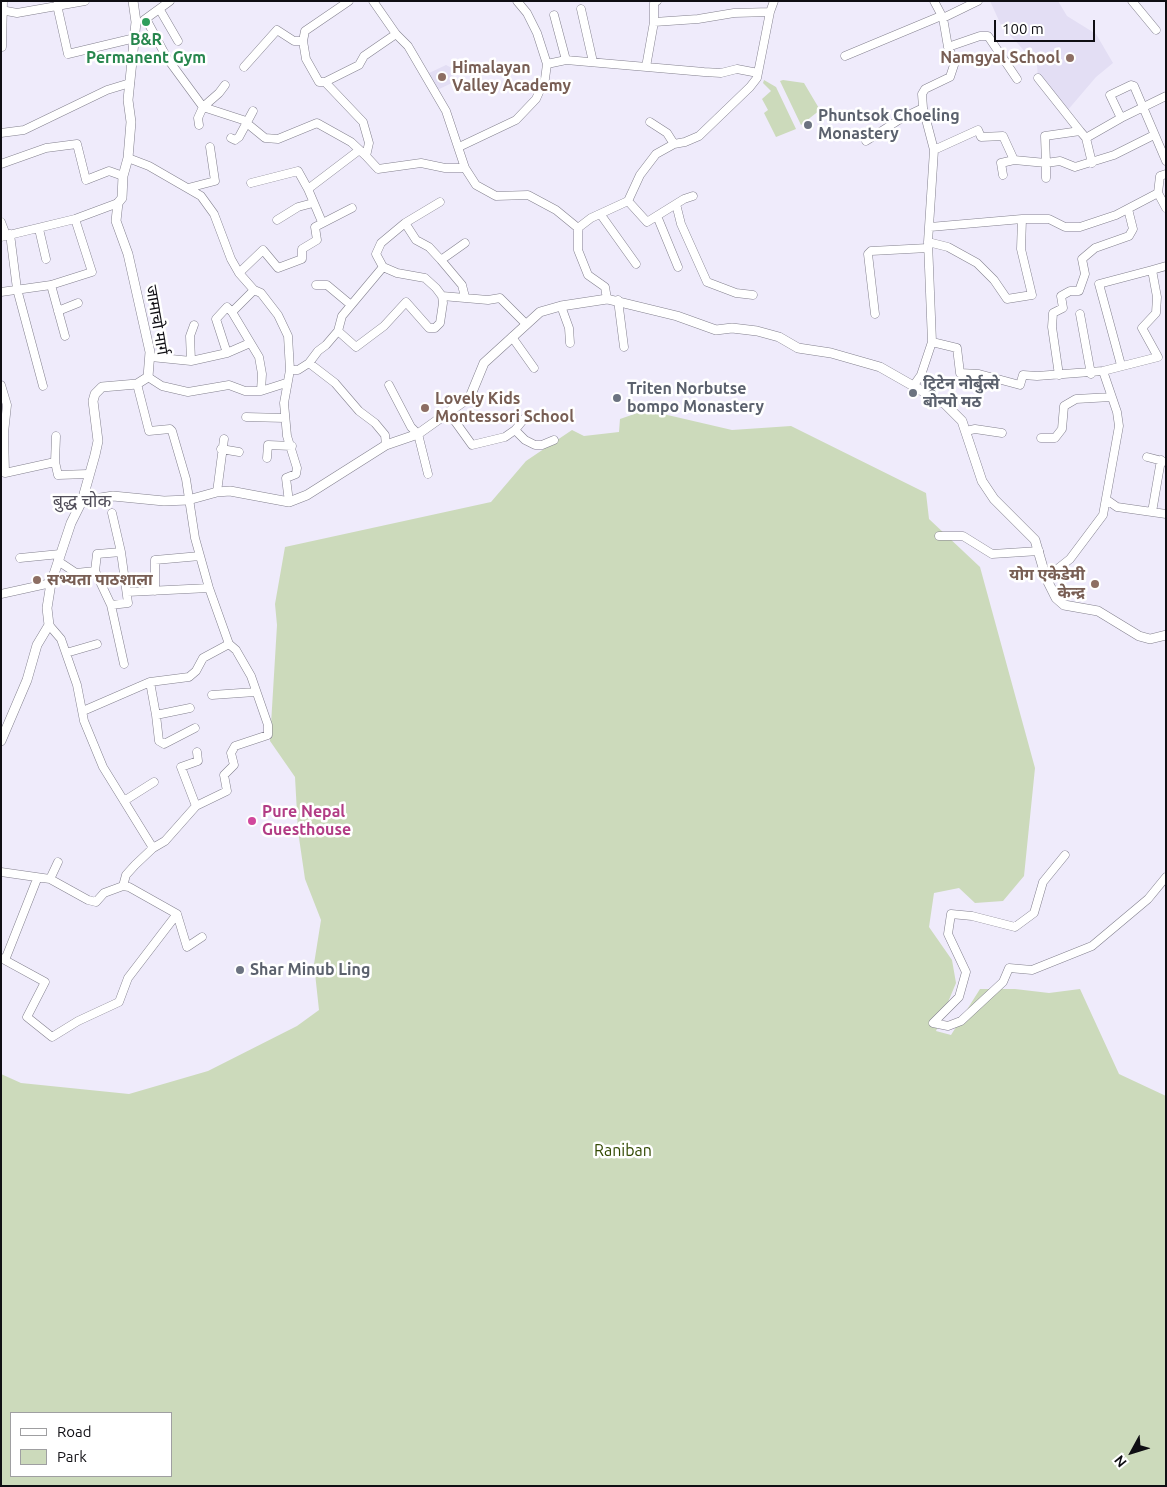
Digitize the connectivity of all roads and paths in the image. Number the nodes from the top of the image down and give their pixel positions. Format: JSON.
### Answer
{"nodes":[{"id":1,"x":3,"y":1,"type":"edge"},
{"id":2,"x":84,"y":1,"type":"edge"},
{"id":3,"x":133,"y":1,"type":"edge"},
{"id":4,"x":170,"y":1,"type":"edge"},
{"id":5,"x":349,"y":1,"type":"edge"},
{"id":6,"x":374,"y":1,"type":"edge"},
{"id":7,"x":517,"y":1,"type":"edge"},
{"id":8,"x":657,"y":1,"type":"edge"},
{"id":9,"x":774,"y":1,"type":"edge"},
{"id":10,"x":934,"y":1,"type":"edge"},
{"id":11,"x":978,"y":1,"type":"edge"},
{"id":12,"x":1132,"y":1,"type":"edge"},
{"id":13,"x":57,"y":6,"type":"junction"},
{"id":14,"x":581,"y":9,"type":"dead end"},
{"id":15,"x":2,"y":10,"type":"edge"},
{"id":16,"x":160,"y":10,"type":"junction"},
{"id":17,"x":770,"y":12,"type":"junction"},
{"id":18,"x":554,"y":15,"type":"dead end"},
{"id":19,"x":942,"y":17,"type":"junction"},
{"id":20,"x":146,"y":19,"type":"junction"},
{"id":21,"x":654,"y":22,"type":"junction"},
{"id":22,"x":136,"y":25,"type":"junction"},
{"id":23,"x":1156,"y":30,"type":"dead end"},
{"id":24,"x":396,"y":34,"type":"junction"},
{"id":25,"x":135,"y":38,"type":"junction"},
{"id":26,"x":178,"y":41,"type":"dead end"},
{"id":27,"x":303,"y":41,"type":"junction"},
{"id":28,"x":2,"y":47,"type":"edge"},
{"id":29,"x":948,"y":47,"type":"junction"},
{"id":30,"x":845,"y":56,"type":"dead end"},
{"id":31,"x":566,"y":60,"type":"junction"},
{"id":32,"x":593,"y":62,"type":"junction"},
{"id":33,"x":547,"y":64,"type":"junction"},
{"id":34,"x":244,"y":67,"type":"dead end"},
{"id":35,"x":646,"y":67,"type":"junction"},
{"id":36,"x":758,"y":72,"type":"junction"},
{"id":37,"x":1038,"y":78,"type":"dead end"},
{"id":38,"x":1017,"y":79,"type":"dead end"},
{"id":39,"x":325,"y":82,"type":"junction"},
{"id":40,"x":130,"y":83,"type":"junction"},
{"id":41,"x":225,"y":85,"type":"dead end"},
{"id":42,"x":1166,"y":96,"type":"edge"},
{"id":43,"x":203,"y":107,"type":"junction"},
{"id":44,"x":923,"y":108,"type":"junction"},
{"id":45,"x":1143,"y":108,"type":"junction"},
{"id":46,"x":253,"y":112,"type":"dead end"},
{"id":47,"x":1121,"y":118,"type":"junction"},
{"id":48,"x":650,"y":122,"type":"dead end"},
{"id":49,"x":247,"y":123,"type":"junction"},
{"id":50,"x":199,"y":125,"type":"dead end"},
{"id":51,"x":1,"y":133,"type":"edge"},
{"id":52,"x":1083,"y":134,"type":"junction"},
{"id":53,"x":1154,"y":135,"type":"junction"},
{"id":54,"x":231,"y":138,"type":"dead end"},
{"id":55,"x":866,"y":141,"type":"dead end"},
{"id":56,"x":674,"y":144,"type":"junction"},
{"id":57,"x":210,"y":147,"type":"dead end"},
{"id":58,"x":459,"y":147,"type":"junction"},
{"id":59,"x":934,"y":150,"type":"junction"},
{"id":60,"x":358,"y":151,"type":"junction"},
{"id":61,"x":366,"y":156,"type":"junction"},
{"id":62,"x":128,"y":158,"type":"junction"},
{"id":63,"x":1014,"y":160,"type":"junction"},
{"id":64,"x":1166,"y":161,"type":"edge"},
{"id":65,"x":1046,"y":163,"type":"junction"},
{"id":66,"x":1092,"y":163,"type":"junction"},
{"id":67,"x":1,"y":164,"type":"edge"},
{"id":68,"x":465,"y":168,"type":"junction"},
{"id":69,"x":1166,"y":174,"type":"edge"},
{"id":70,"x":1002,"y":175,"type":"dead end"},
{"id":71,"x":122,"y":176,"type":"junction"},
{"id":72,"x":1046,"y":178,"type":"dead end"},
{"id":73,"x":251,"y":183,"type":"dead end"},
{"id":74,"x":188,"y":188,"type":"junction"},
{"id":75,"x":308,"y":190,"type":"junction"},
{"id":76,"x":1158,"y":193,"type":"junction"},
{"id":77,"x":693,"y":196,"type":"dead end"},
{"id":78,"x":628,"y":201,"type":"junction"},
{"id":79,"x":440,"y":202,"type":"dead end"},
{"id":80,"x":118,"y":203,"type":"junction"},
{"id":81,"x":313,"y":203,"type":"junction"},
{"id":82,"x":676,"y":204,"type":"junction"},
{"id":83,"x":352,"y":208,"type":"dead end"},
{"id":84,"x":1166,"y":208,"type":"edge"},
{"id":85,"x":1128,"y":209,"type":"junction"},
{"id":86,"x":601,"y":215,"type":"junction"},
{"id":87,"x":657,"y":216,"type":"junction"},
{"id":88,"x":75,"y":219,"type":"junction"},
{"id":89,"x":1022,"y":219,"type":"junction"},
{"id":90,"x":277,"y":220,"type":"dead end"},
{"id":91,"x":1,"y":222,"type":"edge"},
{"id":92,"x":322,"y":222,"type":"junction"},
{"id":93,"x":405,"y":223,"type":"junction"},
{"id":94,"x":930,"y":227,"type":"junction"},
{"id":95,"x":578,"y":228,"type":"junction"},
{"id":96,"x":39,"y":229,"type":"junction"},
{"id":97,"x":6,"y":236,"type":"edge"},
{"id":98,"x":465,"y":244,"type":"dead end"},
{"id":99,"x":928,"y":245,"type":"junction"},
{"id":100,"x":46,"y":259,"type":"dead end"},
{"id":101,"x":441,"y":260,"type":"junction"},
{"id":102,"x":636,"y":264,"type":"dead end"},
{"id":103,"x":1166,"y":266,"type":"edge"},
{"id":104,"x":382,"y":267,"type":"junction"},
{"id":105,"x":678,"y":267,"type":"dead end"},
{"id":106,"x":1152,"y":270,"type":"junction"},
{"id":107,"x":239,"y":273,"type":"junction"},
{"id":108,"x":51,"y":285,"type":"junction"},
{"id":109,"x":316,"y":285,"type":"dead end"},
{"id":110,"x":17,"y":289,"type":"junction"},
{"id":111,"x":254,"y":290,"type":"junction"},
{"id":112,"x":1,"y":292,"type":"edge"},
{"id":113,"x":754,"y":295,"type":"dead end"},
{"id":114,"x":442,"y":296,"type":"junction"},
{"id":115,"x":1166,"y":296,"type":"edge"},
{"id":116,"x":465,"y":297,"type":"junction"},
{"id":117,"x":1157,"y":297,"type":"junction"},
{"id":118,"x":607,"y":299,"type":"junction"},
{"id":119,"x":618,"y":300,"type":"junction"},
{"id":120,"x":78,"y":304,"type":"dead end"},
{"id":121,"x":351,"y":305,"type":"junction"},
{"id":122,"x":561,"y":306,"type":"junction"},
{"id":123,"x":58,"y":311,"type":"junction"},
{"id":124,"x":232,"y":312,"type":"junction"},
{"id":125,"x":876,"y":314,"type":"dead end"},
{"id":126,"x":1080,"y":314,"type":"dead end"},
{"id":127,"x":526,"y":324,"type":"junction"},
{"id":128,"x":194,"y":326,"type":"dead end"},
{"id":129,"x":338,"y":331,"type":"junction"},
{"id":130,"x":65,"y":336,"type":"dead end"},
{"id":131,"x":512,"y":337,"type":"junction"},
{"id":132,"x":932,"y":342,"type":"junction"},
{"id":133,"x":250,"y":343,"type":"junction"},
{"id":134,"x":570,"y":343,"type":"dead end"},
{"id":135,"x":624,"y":347,"type":"dead end"},
{"id":136,"x":227,"y":353,"type":"junction"},
{"id":137,"x":151,"y":357,"type":"junction"},
{"id":138,"x":1158,"y":357,"type":"junction"},
{"id":139,"x":191,"y":360,"type":"junction"},
{"id":140,"x":1166,"y":360,"type":"edge"},
{"id":141,"x":309,"y":363,"type":"junction"},
{"id":142,"x":1121,"y":365,"type":"junction"},
{"id":143,"x":534,"y":368,"type":"dead end"},
{"id":144,"x":290,"y":370,"type":"junction"},
{"id":145,"x":1103,"y":371,"type":"junction"},
{"id":146,"x":1091,"y":374,"type":"junction"},
{"id":147,"x":1059,"y":375,"type":"junction"},
{"id":148,"x":148,"y":376,"type":"junction"},
{"id":149,"x":137,"y":384,"type":"junction"},
{"id":150,"x":286,"y":384,"type":"junction"},
{"id":151,"x":1,"y":385,"type":"edge"},
{"id":152,"x":390,"y":385,"type":"dead end"},
{"id":153,"x":914,"y":385,"type":"junction"},
{"id":154,"x":43,"y":386,"type":"dead end"},
{"id":155,"x":262,"y":391,"type":"junction"},
{"id":156,"x":1111,"y":397,"type":"junction"},
{"id":157,"x":449,"y":413,"type":"junction"},
{"id":158,"x":529,"y":413,"type":"dead end"},
{"id":159,"x":246,"y":417,"type":"dead end"},
{"id":160,"x":285,"y":418,"type":"junction"},
{"id":161,"x":515,"y":430,"type":"junction"},
{"id":162,"x":966,"y":431,"type":"junction"},
{"id":163,"x":3,"y":433,"type":"edge"},
{"id":164,"x":1002,"y":433,"type":"dead end"},
{"id":165,"x":418,"y":434,"type":"junction"},
{"id":166,"x":56,"y":436,"type":"dead end"},
{"id":167,"x":1041,"y":438,"type":"dead end"},
{"id":168,"x":224,"y":439,"type":"dead end"},
{"id":169,"x":554,"y":440,"type":"dead end"},
{"id":170,"x":386,"y":445,"type":"junction"},
{"id":171,"x":292,"y":446,"type":"junction"},
{"id":172,"x":221,"y":449,"type":"junction"},
{"id":173,"x":239,"y":452,"type":"dead end"},
{"id":174,"x":1147,"y":457,"type":"dead end"},
{"id":175,"x":267,"y":458,"type":"dead end"},
{"id":176,"x":1164,"y":461,"type":"edge"},
{"id":177,"x":56,"y":462,"type":"junction"},
{"id":178,"x":3,"y":474,"type":"edge"},
{"id":179,"x":88,"y":474,"type":"junction"},
{"id":180,"x":428,"y":474,"type":"dead end"},
{"id":181,"x":217,"y":492,"type":"junction"},
{"id":182,"x":188,"y":500,"type":"junction"},
{"id":183,"x":1107,"y":500,"type":"junction"},
{"id":184,"x":82,"y":501,"type":"junction"},
{"id":185,"x":289,"y":502,"type":"junction"},
{"id":186,"x":112,"y":512,"type":"dead end"},
{"id":187,"x":1152,"y":512,"type":"junction"},
{"id":188,"x":1166,"y":514,"type":"edge"},
{"id":189,"x":939,"y":536,"type":"dead end"},
{"id":190,"x":1039,"y":551,"type":"junction"},
{"id":191,"x":121,"y":552,"type":"junction"},
{"id":192,"x":200,"y":556,"type":"junction"},
{"id":193,"x":20,"y":558,"type":"dead end"},
{"id":194,"x":59,"y":558,"type":"junction"},
{"id":195,"x":95,"y":571,"type":"junction"},
{"id":196,"x":1046,"y":578,"type":"junction"},
{"id":197,"x":51,"y":583,"type":"junction"},
{"id":198,"x":209,"y":588,"type":"junction"},
{"id":199,"x":155,"y":591,"type":"junction"},
{"id":200,"x":127,"y":592,"type":"junction"},
{"id":201,"x":1,"y":594,"type":"edge"},
{"id":202,"x":111,"y":605,"type":"junction"},
{"id":203,"x":48,"y":625,"type":"junction"},
{"id":204,"x":1166,"y":635,"type":"edge"},
{"id":205,"x":97,"y":644,"type":"dead end"},
{"id":206,"x":229,"y":644,"type":"junction"},
{"id":207,"x":66,"y":653,"type":"junction"},
{"id":208,"x":124,"y":664,"type":"dead end"},
{"id":209,"x":150,"y":682,"type":"junction"},
{"id":210,"x":255,"y":692,"type":"junction"},
{"id":211,"x":212,"y":695,"type":"dead end"},
{"id":212,"x":190,"y":708,"type":"dead end"},
{"id":213,"x":83,"y":711,"type":"junction"},
{"id":214,"x":156,"y":715,"type":"junction"},
{"id":215,"x":195,"y":728,"type":"dead end"},
{"id":216,"x":1,"y":741,"type":"edge"},
{"id":217,"x":197,"y":752,"type":"dead end"},
{"id":218,"x":154,"y":782,"type":"dead end"},
{"id":219,"x":124,"y":801,"type":"junction"},
{"id":220,"x":196,"y":806,"type":"junction"},
{"id":221,"x":153,"y":848,"type":"junction"},
{"id":222,"x":1065,"y":855,"type":"dead end"},
{"id":223,"x":58,"y":862,"type":"dead end"},
{"id":224,"x":1,"y":872,"type":"edge"},
{"id":225,"x":1166,"y":877,"type":"edge"},
{"id":226,"x":38,"y":879,"type":"junction"},
{"id":227,"x":50,"y":879,"type":"junction"},
{"id":228,"x":124,"y":886,"type":"junction"},
{"id":229,"x":178,"y":914,"type":"junction"},
{"id":230,"x":202,"y":937,"type":"dead end"},
{"id":231,"x":3,"y":959,"type":"edge"}],
"edges":[{"from":1,"to":15,"type":"street"},
{"from":2,"to":13,"type":"street"},
{"from":3,"to":22,"type":"street","name":"जामाचो मार्ग"},
{"from":4,"to":16,"type":"street"},
{"from":5,"to":27,"type":"street"},
{"from":6,"to":24,"type":"street"},
{"from":7,"to":33,"type":"street"},
{"from":8,"to":21,"type":"street"},
{"from":9,"to":17,"type":"street"},
{"from":10,"to":19,"type":"street"},
{"from":11,"to":19,"type":"street"},
{"from":12,"to":23,"type":"street"},
{"from":13,"to":15,"type":"street"},
{"from":13,"to":25,"type":"street"},
{"from":14,"to":32,"type":"street"},
{"from":15,"to":28,"type":"street"},
{"from":16,"to":20,"type":"street"},
{"from":16,"to":26,"type":"street"},
{"from":17,"to":21,"type":"street"},
{"from":17,"to":36,"type":"street"},
{"from":18,"to":31,"type":"street"},
{"from":19,"to":29,"type":"street"},
{"from":19,"to":30,"type":"street"},
{"from":20,"to":22,"type":"street"},
{"from":20,"to":43,"type":"street"},
{"from":21,"to":35,"type":"street"},
{"from":22,"to":25,"type":"street","name":"जामाचो मार्ग"},
{"from":24,"to":39,"type":"street"},
{"from":24,"to":58,"type":"street"},
{"from":25,"to":40,"type":"street","name":"जामाचो मार्ग"},
{"from":27,"to":34,"type":"street"},
{"from":27,"to":39,"type":"street"},
{"from":29,"to":38,"type":"street"},
{"from":29,"to":44,"type":"street"},
{"from":31,"to":32,"type":"street"},
{"from":31,"to":33,"type":"street"},
{"from":32,"to":35,"type":"street"},
{"from":33,"to":58,"type":"street"},
{"from":35,"to":36,"type":"street"},
{"from":36,"to":56,"type":"street"},
{"from":37,"to":52,"type":"street"},
{"from":39,"to":61,"type":"street"},
{"from":40,"to":51,"type":"street"},
{"from":40,"to":62,"type":"street","name":"जामाचो मार्ग"},
{"from":41,"to":43,"type":"street"},
{"from":42,"to":45,"type":"street"},
{"from":43,"to":49,"type":"street"},
{"from":43,"to":50,"type":"street"},
{"from":44,"to":55,"type":"street"},
{"from":44,"to":59,"type":"street"},
{"from":45,"to":47,"type":"street"},
{"from":45,"to":47,"type":"street"},
{"from":45,"to":53,"type":"street"},
{"from":46,"to":49,"type":"street"},
{"from":47,"to":52,"type":"street"},
{"from":48,"to":56,"type":"street"},
{"from":49,"to":54,"type":"street"},
{"from":49,"to":60,"type":"street"},
{"from":52,"to":65,"type":"street"},
{"from":52,"to":66,"type":"street"},
{"from":53,"to":64,"type":"street"},
{"from":53,"to":66,"type":"street"},
{"from":56,"to":78,"type":"street"},
{"from":57,"to":74,"type":"street"},
{"from":58,"to":68,"type":"street"},
{"from":59,"to":63,"type":"street"},
{"from":59,"to":94,"type":"street"},
{"from":60,"to":61,"type":"street"},
{"from":60,"to":75,"type":"street"},
{"from":61,"to":68,"type":"street"},
{"from":62,"to":71,"type":"street","name":"जामाचो मार्ग"},
{"from":62,"to":74,"type":"street"},
{"from":63,"to":65,"type":"street"},
{"from":63,"to":70,"type":"street"},
{"from":65,"to":66,"type":"street"},
{"from":65,"to":72,"type":"street"},
{"from":67,"to":71,"type":"street"},
{"from":68,"to":95,"type":"street"},
{"from":69,"to":76,"type":"street"},
{"from":71,"to":80,"type":"street","name":"जामाचो मार्ग"},
{"from":73,"to":75,"type":"street"},
{"from":74,"to":107,"type":"street"},
{"from":75,"to":81,"type":"street"},
{"from":76,"to":84,"type":"street"},
{"from":76,"to":85,"type":"street"},
{"from":77,"to":82,"type":"street"},
{"from":78,"to":86,"type":"street"},
{"from":78,"to":87,"type":"street"},
{"from":79,"to":93,"type":"street"},
{"from":80,"to":88,"type":"street"},
{"from":80,"to":137,"type":"street","name":"जामाचो मार्ग"},
{"from":81,"to":90,"type":"street"},
{"from":81,"to":92,"type":"street"},
{"from":82,"to":87,"type":"street"},
{"from":82,"to":113,"type":"street"},
{"from":83,"to":92,"type":"street"},
{"from":85,"to":89,"type":"street"},
{"from":85,"to":147,"type":"street"},
{"from":86,"to":95,"type":"street"},
{"from":86,"to":102,"type":"street"},
{"from":87,"to":105,"type":"street"},
{"from":88,"to":96,"type":"street"},
{"from":88,"to":108,"type":"street"},
{"from":89,"to":94,"type":"street"},
{"from":89,"to":99,"type":"street"},
{"from":91,"to":97,"type":"street"},
{"from":92,"to":107,"type":"street"},
{"from":93,"to":101,"type":"street"},
{"from":93,"to":104,"type":"street"},
{"from":94,"to":99,"type":"street"},
{"from":95,"to":118,"type":"street"},
{"from":96,"to":97,"type":"street"},
{"from":96,"to":100,"type":"street"},
{"from":97,"to":110,"type":"street"},
{"from":98,"to":101,"type":"street"},
{"from":99,"to":125,"type":"street"},
{"from":99,"to":132,"type":"street"},
{"from":101,"to":116,"type":"street"},
{"from":103,"to":106,"type":"street"},
{"from":104,"to":114,"type":"street"},
{"from":104,"to":121,"type":"street"},
{"from":106,"to":117,"type":"street"},
{"from":106,"to":142,"type":"street"},
{"from":107,"to":111,"type":"street"},
{"from":108,"to":110,"type":"street"},
{"from":108,"to":123,"type":"street"},
{"from":109,"to":121,"type":"street"},
{"from":110,"to":112,"type":"street"},
{"from":110,"to":154,"type":"street"},
{"from":111,"to":124,"type":"street"},
{"from":111,"to":144,"type":"street"},
{"from":114,"to":116,"type":"street"},
{"from":114,"to":129,"type":"street"},
{"from":115,"to":117,"type":"street"},
{"from":116,"to":127,"type":"street"},
{"from":117,"to":138,"type":"street"},
{"from":118,"to":119,"type":"street"},
{"from":118,"to":122,"type":"street"},
{"from":119,"to":135,"type":"street"},
{"from":119,"to":153,"type":"street"},
{"from":120,"to":123,"type":"street"},
{"from":121,"to":129,"type":"street"},
{"from":122,"to":127,"type":"street"},
{"from":122,"to":134,"type":"street"},
{"from":123,"to":130,"type":"street"},
{"from":124,"to":133,"type":"street"},
{"from":124,"to":136,"type":"street"},
{"from":126,"to":146,"type":"street"},
{"from":127,"to":131,"type":"street"},
{"from":128,"to":139,"type":"street"},
{"from":129,"to":141,"type":"street"},
{"from":131,"to":143,"type":"street"},
{"from":131,"to":157,"type":"street"},
{"from":132,"to":147,"type":"street"},
{"from":132,"to":153,"type":"street"},
{"from":133,"to":136,"type":"street"},
{"from":133,"to":155,"type":"street"},
{"from":136,"to":139,"type":"street"},
{"from":137,"to":139,"type":"street"},
{"from":137,"to":148,"type":"street","name":"जामाचो मार्ग"},
{"from":138,"to":140,"type":"street"},
{"from":138,"to":142,"type":"street"},
{"from":141,"to":144,"type":"street"},
{"from":141,"to":170,"type":"street"},
{"from":142,"to":145,"type":"street"},
{"from":144,"to":150,"type":"street"},
{"from":145,"to":146,"type":"street"},
{"from":145,"to":156,"type":"street"},
{"from":146,"to":147,"type":"street"},
{"from":148,"to":149,"type":"street","name":"जामाचो मार्ग"},
{"from":148,"to":155,"type":"street"},
{"from":149,"to":179,"type":"street"},
{"from":149,"to":182,"type":"street"},
{"from":150,"to":155,"type":"street"},
{"from":150,"to":160,"type":"street"},
{"from":151,"to":163,"type":"street"},
{"from":152,"to":165,"type":"street"},
{"from":153,"to":162,"type":"street"},
{"from":156,"to":167,"type":"street"},
{"from":156,"to":183,"type":"street"},
{"from":157,"to":161,"type":"street"},
{"from":157,"to":165,"type":"street"},
{"from":158,"to":161,"type":"street"},
{"from":159,"to":160,"type":"street"},
{"from":160,"to":171,"type":"street"},
{"from":161,"to":169,"type":"street"},
{"from":162,"to":164,"type":"street"},
{"from":162,"to":190,"type":"street"},
{"from":163,"to":178,"type":"street"},
{"from":165,"to":170,"type":"street"},
{"from":165,"to":180,"type":"street"},
{"from":166,"to":177,"type":"street"},
{"from":168,"to":172,"type":"street"},
{"from":170,"to":185,"type":"street"},
{"from":171,"to":175,"type":"street"},
{"from":171,"to":185,"type":"street"},
{"from":172,"to":173,"type":"street"},
{"from":172,"to":181,"type":"street"},
{"from":174,"to":176,"type":"street"},
{"from":176,"to":187,"type":"street"},
{"from":177,"to":178,"type":"street"},
{"from":177,"to":179,"type":"street"},
{"from":179,"to":184,"type":"street"},
{"from":181,"to":182,"type":"street"},
{"from":181,"to":185,"type":"street"},
{"from":182,"to":184,"type":"street"},
{"from":182,"to":192,"type":"street"},
{"from":183,"to":187,"type":"street"},
{"from":183,"to":196,"type":"street"},
{"from":184,"to":194,"type":"street"},
{"from":186,"to":191,"type":"street"},
{"from":187,"to":188,"type":"street"},
{"from":189,"to":190,"type":"street"},
{"from":190,"to":196,"type":"street"},
{"from":191,"to":195,"type":"street"},
{"from":191,"to":200,"type":"street"},
{"from":192,"to":198,"type":"street"},
{"from":192,"to":199,"type":"street"},
{"from":193,"to":194,"type":"street"},
{"from":194,"to":195,"type":"street"},
{"from":194,"to":197,"type":"street"},
{"from":195,"to":202,"type":"street"},
{"from":196,"to":204,"type":"street"},
{"from":197,"to":201,"type":"street"},
{"from":197,"to":203,"type":"street"},
{"from":198,"to":199,"type":"street"},
{"from":198,"to":206,"type":"street"},
{"from":199,"to":200,"type":"street"},
{"from":200,"to":202,"type":"street"},
{"from":202,"to":208,"type":"street"},
{"from":203,"to":207,"type":"street"},
{"from":203,"to":216,"type":"street"},
{"from":205,"to":207,"type":"street"},
{"from":206,"to":209,"type":"street"},
{"from":206,"to":210,"type":"street"},
{"from":207,"to":213,"type":"street"},
{"from":209,"to":213,"type":"street"},
{"from":209,"to":214,"type":"street"},
{"from":210,"to":211,"type":"street"},
{"from":210,"to":220,"type":"street"},
{"from":212,"to":214,"type":"street"},
{"from":213,"to":219,"type":"street"},
{"from":214,"to":215,"type":"street"},
{"from":217,"to":220,"type":"street"},
{"from":218,"to":219,"type":"street"},
{"from":219,"to":221,"type":"street"},
{"from":220,"to":221,"type":"street"},
{"from":221,"to":228,"type":"street"},
{"from":222,"to":225,"type":"street"},
{"from":223,"to":227,"type":"street"},
{"from":224,"to":226,"type":"street"},
{"from":226,"to":227,"type":"street"},
{"from":226,"to":231,"type":"street"},
{"from":227,"to":228,"type":"street"},
{"from":228,"to":229,"type":"street"},
{"from":229,"to":230,"type":"street"},
{"from":229,"to":231,"type":"street"}]}
